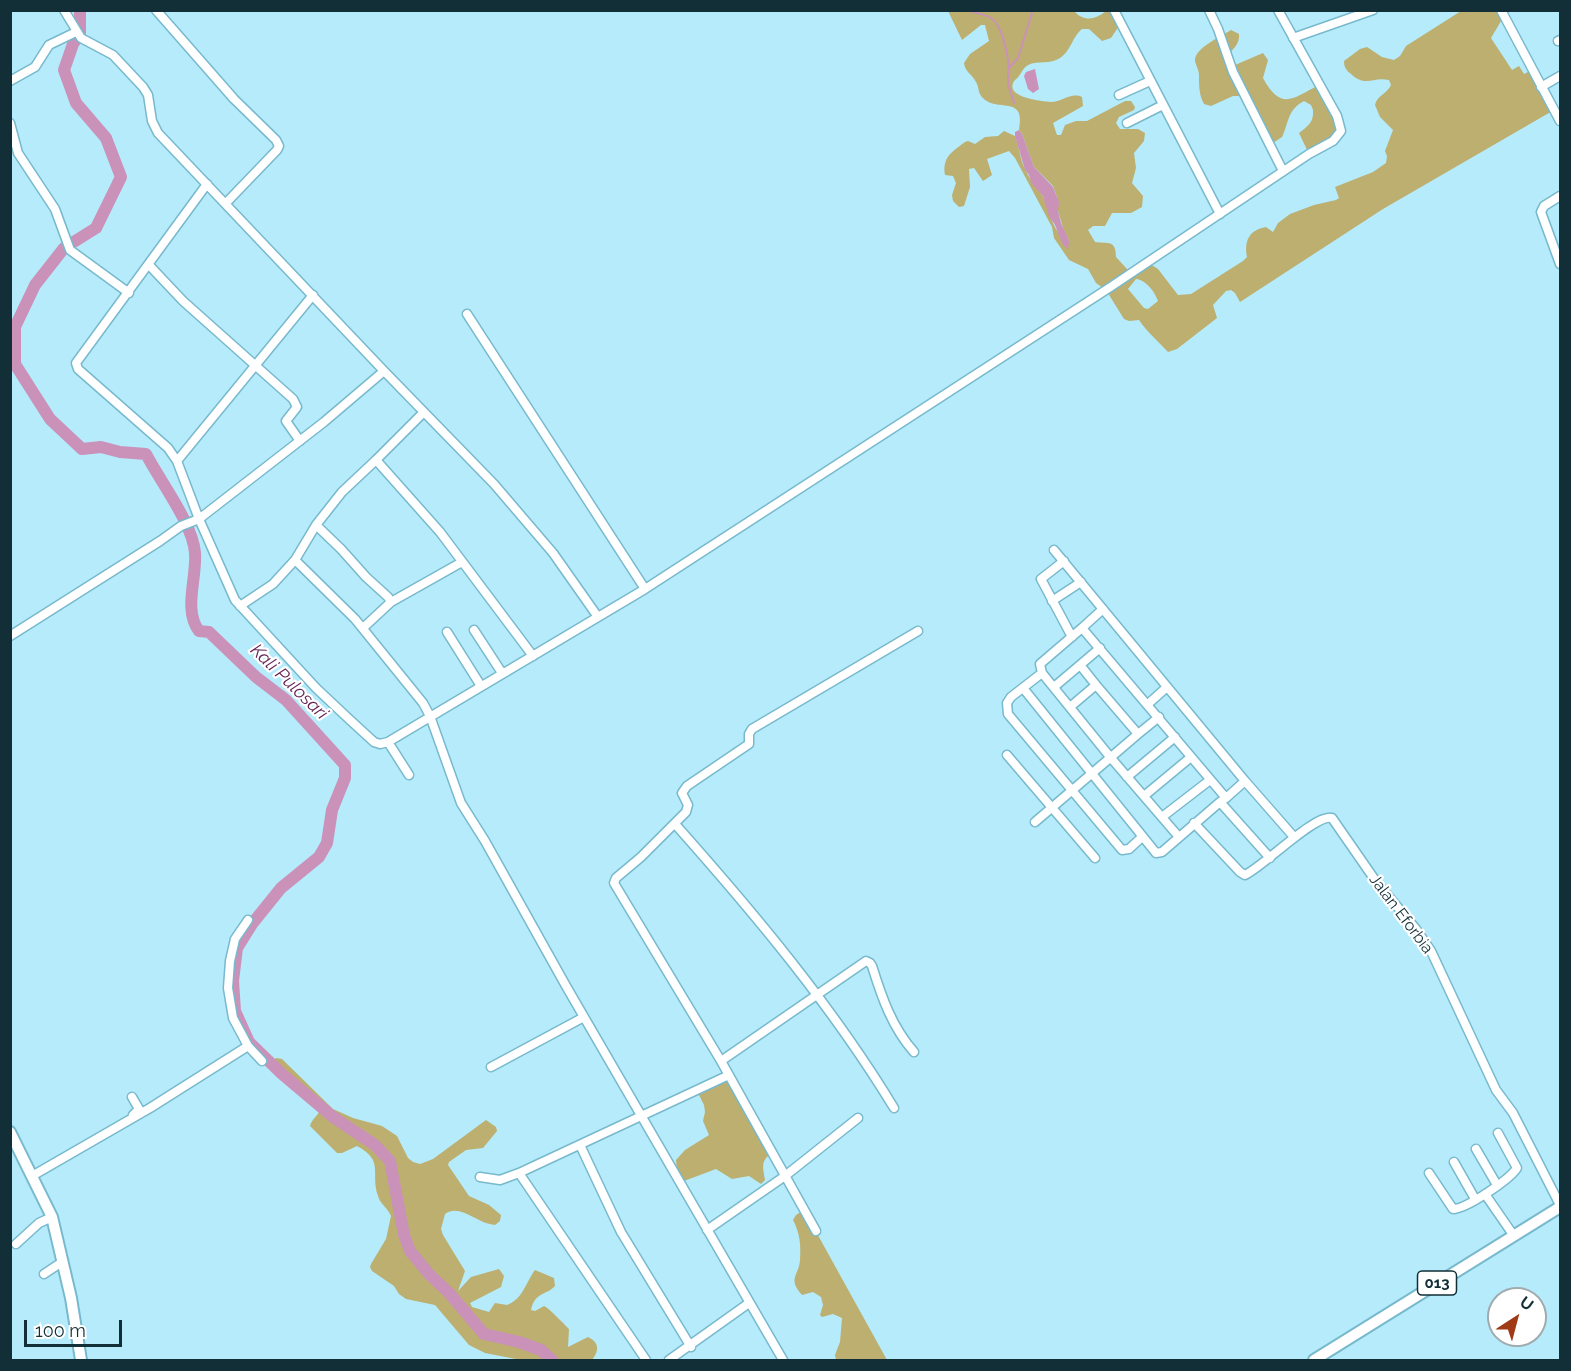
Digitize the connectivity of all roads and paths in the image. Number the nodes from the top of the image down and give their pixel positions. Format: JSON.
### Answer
{"nodes":[{"id":1,"x":64,"y":10,"type":"edge"},
{"id":2,"x":156,"y":10,"type":"edge"},
{"id":3,"x":1114,"y":10,"type":"edge"},
{"id":4,"x":1209,"y":10,"type":"edge"},
{"id":5,"x":1278,"y":10,"type":"edge"},
{"id":6,"x":1373,"y":10,"type":"edge"},
{"id":7,"x":1501,"y":10,"type":"edge"},
{"id":8,"x":78,"y":34,"type":"junction"},
{"id":9,"x":1293,"y":38,"type":"junction"},
{"id":10,"x":1560,"y":76,"type":"edge"},
{"id":11,"x":10,"y":81,"type":"edge"},
{"id":12,"x":1150,"y":81,"type":"junction"},
{"id":13,"x":1541,"y":87,"type":"junction"},
{"id":14,"x":1119,"y":95,"type":"dead end"},
{"id":15,"x":1163,"y":105,"type":"junction"},
{"id":16,"x":1560,"y":121,"type":"edge"},
{"id":17,"x":10,"y":123,"type":"edge"},
{"id":18,"x":1127,"y":123,"type":"dead end"},
{"id":19,"x":1283,"y":171,"type":"junction"},
{"id":20,"x":207,"y":184,"type":"junction"},
{"id":21,"x":1560,"y":196,"type":"edge"},
{"id":22,"x":225,"y":203,"type":"junction"},
{"id":23,"x":1220,"y":214,"type":"junction"},
{"id":24,"x":1560,"y":260,"type":"edge"},
{"id":25,"x":149,"y":265,"type":"junction"},
{"id":26,"x":129,"y":293,"type":"junction"},
{"id":27,"x":313,"y":295,"type":"junction"},
{"id":28,"x":467,"y":314,"type":"dead end"},
{"id":29,"x":256,"y":366,"type":"junction"},
{"id":30,"x":384,"y":371,"type":"junction"},
{"id":31,"x":424,"y":412,"type":"junction"},
{"id":32,"x":300,"y":441,"type":"junction"},
{"id":33,"x":376,"y":460,"type":"junction"},
{"id":34,"x":177,"y":461,"type":"junction"},
{"id":35,"x":199,"y":519,"type":"junction"},
{"id":36,"x":316,"y":525,"type":"junction"},
{"id":37,"x":1054,"y":550,"type":"dead end"},
{"id":38,"x":295,"y":560,"type":"junction"},
{"id":39,"x":1064,"y":561,"type":"junction"},
{"id":40,"x":462,"y":562,"type":"junction"},
{"id":41,"x":1081,"y":582,"type":"junction"},
{"id":42,"x":645,"y":589,"type":"junction"},
{"id":43,"x":1052,"y":601,"type":"junction"},
{"id":44,"x":391,"y":602,"type":"junction"},
{"id":45,"x":240,"y":606,"type":"junction"},
{"id":46,"x":1103,"y":609,"type":"junction"},
{"id":47,"x":598,"y":617,"type":"junction"},
{"id":48,"x":363,"y":628,"type":"junction"},
{"id":49,"x":1082,"y":628,"type":"junction"},
{"id":50,"x":474,"y":630,"type":"dead end"},
{"id":51,"x":447,"y":632,"type":"dead end"},
{"id":52,"x":918,"y":632,"type":"dead end"},
{"id":53,"x":10,"y":636,"type":"edge"},
{"id":54,"x":1072,"y":637,"type":"junction"},
{"id":55,"x":1100,"y":648,"type":"junction"},
{"id":56,"x":533,"y":656,"type":"junction"},
{"id":57,"x":1080,"y":664,"type":"junction"},
{"id":58,"x":502,"y":673,"type":"junction"},
{"id":59,"x":1042,"y":674,"type":"junction"},
{"id":60,"x":1096,"y":685,"type":"junction"},
{"id":61,"x":481,"y":686,"type":"junction"},
{"id":62,"x":1054,"y":687,"type":"junction"},
{"id":63,"x":1167,"y":687,"type":"junction"},
{"id":64,"x":1023,"y":688,"type":"junction"},
{"id":65,"x":1148,"y":704,"type":"junction"},
{"id":66,"x":1070,"y":706,"type":"junction"},
{"id":67,"x":430,"y":717,"type":"junction"},
{"id":68,"x":1159,"y":717,"type":"junction"},
{"id":69,"x":1138,"y":734,"type":"junction"},
{"id":70,"x":1175,"y":737,"type":"junction"},
{"id":71,"x":388,"y":742,"type":"junction"},
{"id":72,"x":1007,"y":755,"type":"dead end"},
{"id":73,"x":1191,"y":757,"type":"junction"},
{"id":74,"x":1111,"y":758,"type":"junction"},
{"id":75,"x":410,"y":774,"type":"dead end"},
{"id":76,"x":1092,"y":774,"type":"junction"},
{"id":77,"x":1128,"y":777,"type":"junction"},
{"id":78,"x":1210,"y":780,"type":"junction"},
{"id":79,"x":1245,"y":781,"type":"junction"},
{"id":80,"x":1072,"y":790,"type":"junction"},
{"id":81,"x":1144,"y":796,"type":"junction"},
{"id":82,"x":1223,"y":800,"type":"junction"},
{"id":83,"x":1052,"y":808,"type":"junction"},
{"id":84,"x":1162,"y":817,"type":"junction"},
{"id":85,"x":1035,"y":822,"type":"dead end"},
{"id":86,"x":1194,"y":823,"type":"junction"},
{"id":87,"x":675,"y":824,"type":"junction"},
{"id":88,"x":1142,"y":837,"type":"junction"},
{"id":89,"x":1179,"y":837,"type":"junction"},
{"id":90,"x":1294,"y":837,"type":"junction"},
{"id":91,"x":1095,"y":858,"type":"dead end"},
{"id":92,"x":1270,"y":858,"type":"junction"},
{"id":93,"x":248,"y":920,"type":"dead end"},
{"id":94,"x":815,"y":995,"type":"junction"},
{"id":95,"x":584,"y":1017,"type":"junction"},
{"id":96,"x":249,"y":1046,"type":"junction"},
{"id":97,"x":914,"y":1052,"type":"dead end"},
{"id":98,"x":262,"y":1061,"type":"dead end"},
{"id":99,"x":721,"y":1061,"type":"junction"},
{"id":100,"x":490,"y":1067,"type":"dead end"},
{"id":101,"x":729,"y":1075,"type":"junction"},
{"id":102,"x":132,"y":1097,"type":"dead end"},
{"id":103,"x":894,"y":1108,"type":"dead end"},
{"id":104,"x":642,"y":1117,"type":"junction"},
{"id":105,"x":858,"y":1118,"type":"dead end"},
{"id":106,"x":10,"y":1132,"type":"edge"},
{"id":107,"x":1498,"y":1133,"type":"dead end"},
{"id":108,"x":580,"y":1145,"type":"junction"},
{"id":109,"x":1476,"y":1149,"type":"dead end"},
{"id":110,"x":1454,"y":1162,"type":"dead end"},
{"id":111,"x":519,"y":1173,"type":"junction"},
{"id":112,"x":1429,"y":1173,"type":"dead end"},
{"id":113,"x":32,"y":1174,"type":"junction"},
{"id":114,"x":785,"y":1176,"type":"junction"},
{"id":115,"x":480,"y":1177,"type":"dead end"},
{"id":116,"x":1497,"y":1185,"type":"junction"},
{"id":117,"x":1485,"y":1194,"type":"junction"},
{"id":118,"x":1475,"y":1199,"type":"junction"},
{"id":119,"x":1560,"y":1206,"type":"edge"},
{"id":120,"x":52,"y":1217,"type":"junction"},
{"id":121,"x":707,"y":1230,"type":"junction"},
{"id":122,"x":816,"y":1231,"type":"dead end"},
{"id":123,"x":1514,"y":1236,"type":"junction"},
{"id":124,"x":16,"y":1244,"type":"dead end"},
{"id":125,"x":62,"y":1262,"type":"junction"},
{"id":126,"x":44,"y":1274,"type":"dead end"},
{"id":127,"x":749,"y":1303,"type":"junction"},
{"id":128,"x":690,"y":1347,"type":"junction"},
{"id":129,"x":81,"y":1360,"type":"edge"},
{"id":130,"x":646,"y":1360,"type":"edge"},
{"id":131,"x":669,"y":1360,"type":"edge"},
{"id":132,"x":783,"y":1360,"type":"edge"},
{"id":133,"x":1314,"y":1360,"type":"edge"}],
"edges":[{"from":1,"to":8,"type":"street"},
{"from":2,"to":22,"type":"street"},
{"from":3,"to":12,"type":"street"},
{"from":4,"to":19,"type":"street"},
{"from":5,"to":9,"type":"street"},
{"from":6,"to":9,"type":"street"},
{"from":7,"to":13,"type":"street"},
{"from":8,"to":11,"type":"street"},
{"from":8,"to":20,"type":"street"},
{"from":9,"to":19,"type":"street"},
{"from":10,"to":13,"type":"street"},
{"from":12,"to":14,"type":"street"},
{"from":12,"to":15,"type":"street"},
{"from":13,"to":16,"type":"street"},
{"from":15,"to":18,"type":"street"},
{"from":15,"to":23,"type":"street"},
{"from":17,"to":26,"type":"street"},
{"from":19,"to":23,"type":"street"},
{"from":20,"to":22,"type":"street"},
{"from":20,"to":25,"type":"street"},
{"from":21,"to":24,"type":"street"},
{"from":22,"to":27,"type":"street"},
{"from":23,"to":42,"type":"street"},
{"from":25,"to":26,"type":"street"},
{"from":25,"to":29,"type":"street"},
{"from":26,"to":34,"type":"street"},
{"from":27,"to":29,"type":"street"},
{"from":27,"to":30,"type":"street"},
{"from":28,"to":42,"type":"street"},
{"from":29,"to":32,"type":"street"},
{"from":29,"to":34,"type":"street"},
{"from":30,"to":31,"type":"street"},
{"from":30,"to":32,"type":"street"},
{"from":31,"to":33,"type":"street"},
{"from":31,"to":47,"type":"street"},
{"from":32,"to":35,"type":"street"},
{"from":33,"to":36,"type":"street"},
{"from":33,"to":40,"type":"street"},
{"from":34,"to":35,"type":"street"},
{"from":35,"to":45,"type":"street"},
{"from":35,"to":53,"type":"street"},
{"from":36,"to":38,"type":"street"},
{"from":36,"to":44,"type":"street"},
{"from":37,"to":39,"type":"street"},
{"from":38,"to":45,"type":"street"},
{"from":38,"to":48,"type":"street"},
{"from":39,"to":41,"type":"street"},
{"from":39,"to":43,"type":"street"},
{"from":40,"to":44,"type":"street"},
{"from":40,"to":56,"type":"street"},
{"from":41,"to":43,"type":"street"},
{"from":41,"to":46,"type":"street"},
{"from":42,"to":47,"type":"street"},
{"from":43,"to":54,"type":"street"},
{"from":44,"to":48,"type":"street"},
{"from":45,"to":71,"type":"street"},
{"from":46,"to":49,"type":"street"},
{"from":46,"to":63,"type":"street"},
{"from":47,"to":56,"type":"street"},
{"from":48,"to":67,"type":"street"},
{"from":49,"to":54,"type":"street"},
{"from":49,"to":55,"type":"street"},
{"from":50,"to":58,"type":"street"},
{"from":51,"to":61,"type":"street"},
{"from":52,"to":87,"type":"street"},
{"from":54,"to":59,"type":"street"},
{"from":55,"to":57,"type":"street"},
{"from":55,"to":65,"type":"street"},
{"from":56,"to":58,"type":"street"},
{"from":57,"to":60,"type":"street"},
{"from":57,"to":62,"type":"street"},
{"from":58,"to":61,"type":"street"},
{"from":59,"to":62,"type":"street"},
{"from":59,"to":64,"type":"street"},
{"from":60,"to":66,"type":"street"},
{"from":60,"to":69,"type":"street"},
{"from":61,"to":67,"type":"street"},
{"from":62,"to":66,"type":"street"},
{"from":63,"to":65,"type":"street"},
{"from":63,"to":79,"type":"street"},
{"from":64,"to":76,"type":"street"},
{"from":64,"to":80,"type":"street"},
{"from":65,"to":68,"type":"street"},
{"from":66,"to":74,"type":"street"},
{"from":67,"to":71,"type":"street"},
{"from":67,"to":95,"type":"street"},
{"from":68,"to":69,"type":"street"},
{"from":68,"to":70,"type":"street"},
{"from":69,"to":74,"type":"street"},
{"from":70,"to":73,"type":"street"},
{"from":70,"to":77,"type":"street"},
{"from":71,"to":75,"type":"street"},
{"from":72,"to":83,"type":"street"},
{"from":73,"to":78,"type":"street"},
{"from":73,"to":81,"type":"street"},
{"from":74,"to":76,"type":"street"},
{"from":74,"to":77,"type":"street"},
{"from":76,"to":80,"type":"street"},
{"from":76,"to":88,"type":"street"},
{"from":77,"to":81,"type":"street"},
{"from":78,"to":82,"type":"street"},
{"from":78,"to":84,"type":"street"},
{"from":79,"to":82,"type":"street"},
{"from":79,"to":90,"type":"street"},
{"from":80,"to":83,"type":"street"},
{"from":80,"to":88,"type":"street"},
{"from":81,"to":84,"type":"street"},
{"from":82,"to":86,"type":"street"},
{"from":82,"to":92,"type":"street"},
{"from":83,"to":85,"type":"street"},
{"from":83,"to":91,"type":"street"},
{"from":84,"to":89,"type":"street"},
{"from":86,"to":89,"type":"street"},
{"from":86,"to":92,"type":"street","name":"Jalan Eforbia"},
{"from":87,"to":94,"type":"street"},
{"from":87,"to":99,"type":"street"},
{"from":88,"to":89,"type":"street"},
{"from":90,"to":92,"type":"street","name":"Jalan Eforbia"},
{"from":90,"to":119,"type":"street","name":"Jalan Eforbia"},
{"from":93,"to":96,"type":"street"},
{"from":94,"to":97,"type":"street"},
{"from":94,"to":99,"type":"street"},
{"from":94,"to":103,"type":"street"},
{"from":95,"to":100,"type":"street"},
{"from":95,"to":104,"type":"street"},
{"from":96,"to":98,"type":"street"},
{"from":96,"to":113,"type":"street"},
{"from":99,"to":101,"type":"street"},
{"from":101,"to":104,"type":"street"},
{"from":101,"to":114,"type":"street"},
{"from":102,"to":113,"type":"street"},
{"from":104,"to":108,"type":"street"},
{"from":104,"to":121,"type":"street"},
{"from":105,"to":114,"type":"street"},
{"from":106,"to":113,"type":"main road"},
{"from":107,"to":116,"type":"street"},
{"from":108,"to":111,"type":"street"},
{"from":108,"to":128,"type":"street"},
{"from":109,"to":116,"type":"street"},
{"from":110,"to":118,"type":"street"},
{"from":111,"to":115,"type":"street"},
{"from":111,"to":130,"type":"street"},
{"from":112,"to":118,"type":"street"},
{"from":113,"to":120,"type":"main road"},
{"from":114,"to":121,"type":"street"},
{"from":114,"to":122,"type":"street"},
{"from":116,"to":117,"type":"street"},
{"from":117,"to":118,"type":"street"},
{"from":117,"to":123,"type":"street"},
{"from":119,"to":123,"type":"main road","number":"013"},
{"from":120,"to":124,"type":"street"},
{"from":120,"to":125,"type":"main road"},
{"from":121,"to":127,"type":"street"},
{"from":123,"to":133,"type":"main road","number":"013"},
{"from":125,"to":126,"type":"street"},
{"from":125,"to":129,"type":"main road"},
{"from":127,"to":128,"type":"street"},
{"from":127,"to":132,"type":"street"},
{"from":128,"to":131,"type":"street"}]}
